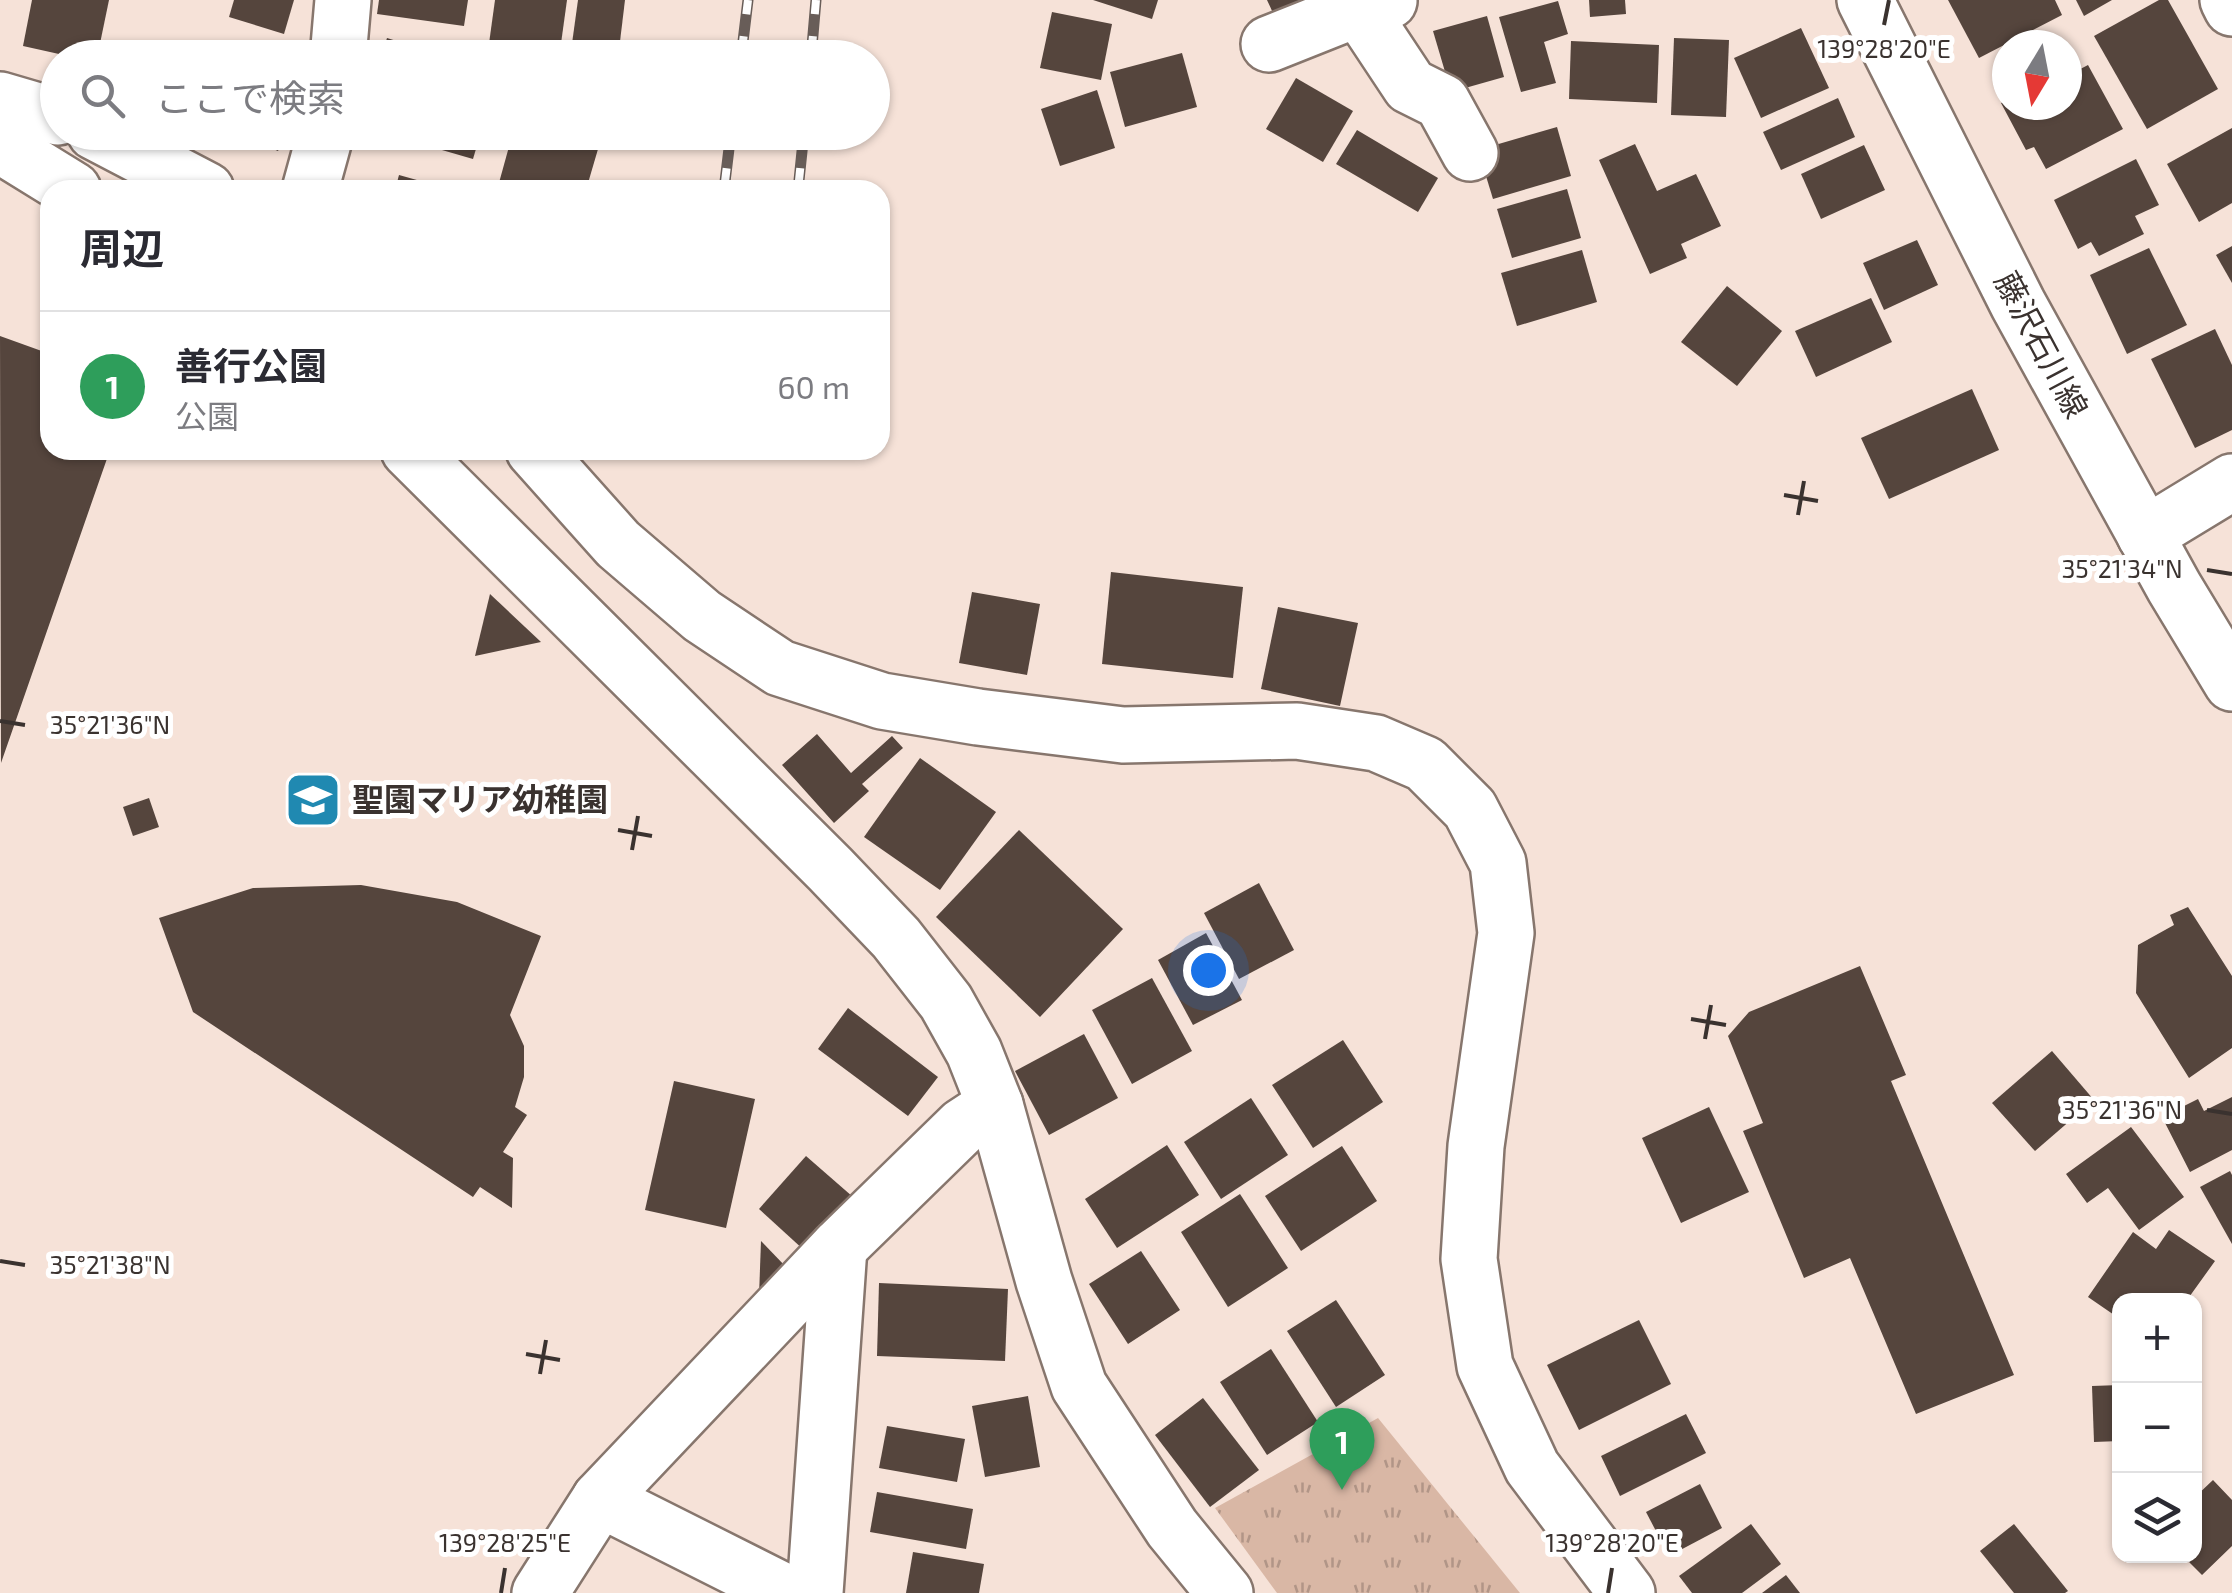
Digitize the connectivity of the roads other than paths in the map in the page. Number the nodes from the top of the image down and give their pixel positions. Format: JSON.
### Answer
{"nodes":[{"id":1,"x":342,"y":0,"type":"edge"},
{"id":2,"x":1865,"y":0,"type":"edge"},
{"id":3,"x":2228,"y":0,"type":"edge"},
{"id":4,"x":1367,"y":3,"type":"edge"},
{"id":5,"x":2232,"y":8,"type":"edge"},
{"id":6,"x":339,"y":40,"type":"edge"},
{"id":7,"x":1269,"y":44,"type":"dead end"},
{"id":8,"x":0,"y":100,"type":"edge"},
{"id":9,"x":40,"y":112,"type":"edge"},
{"id":10,"x":0,"y":145,"type":"edge"},
{"id":11,"x":129,"y":150,"type":"edge"},
{"id":12,"x":321,"y":150,"type":"edge"},
{"id":13,"x":1470,"y":153,"type":"dead end"},
{"id":14,"x":57,"y":180,"type":"edge"},
{"id":15,"x":187,"y":180,"type":"edge"},
{"id":16,"x":313,"y":180,"type":"edge"},
{"id":17,"x":419,"y":460,"type":"edge"},
{"id":18,"x":543,"y":460,"type":"edge"},
{"id":19,"x":2232,"y":482,"type":"edge"},
{"id":20,"x":2145,"y":535,"type":"junction"},
{"id":21,"x":2232,"y":683,"type":"edge"},
{"id":22,"x":995,"y":1105,"type":"junction"},
{"id":23,"x":840,"y":1247,"type":"junction"},
{"id":24,"x":600,"y":1500,"type":"junction"},
{"id":25,"x":540,"y":1593,"type":"edge"},
{"id":26,"x":787,"y":1593,"type":"edge"},
{"id":27,"x":814,"y":1593,"type":"edge"},
{"id":28,"x":1225,"y":1593,"type":"edge"},
{"id":29,"x":1627,"y":1593,"type":"edge"}],
"edges":[{"from":1,"to":6,"type":"street"},
{"from":2,"to":20,"type":"street","name":"藤沢石川線"},
{"from":3,"to":5,"type":"street"},
{"from":4,"to":7,"type":"street"},
{"from":4,"to":13,"type":"street"},
{"from":8,"to":9,"type":"street"},
{"from":10,"to":14,"type":"street"},
{"from":11,"to":15,"type":"street"},
{"from":12,"to":16,"type":"street"},
{"from":17,"to":22,"type":"street"},
{"from":18,"to":29,"type":"street"},
{"from":19,"to":20,"type":"street"},
{"from":20,"to":21,"type":"street","name":"藤沢石川線"},
{"from":22,"to":23,"type":"street"},
{"from":22,"to":28,"type":"street"},
{"from":23,"to":24,"type":"street"},
{"from":23,"to":27,"type":"street"},
{"from":24,"to":25,"type":"street"},
{"from":24,"to":26,"type":"street"}]}
